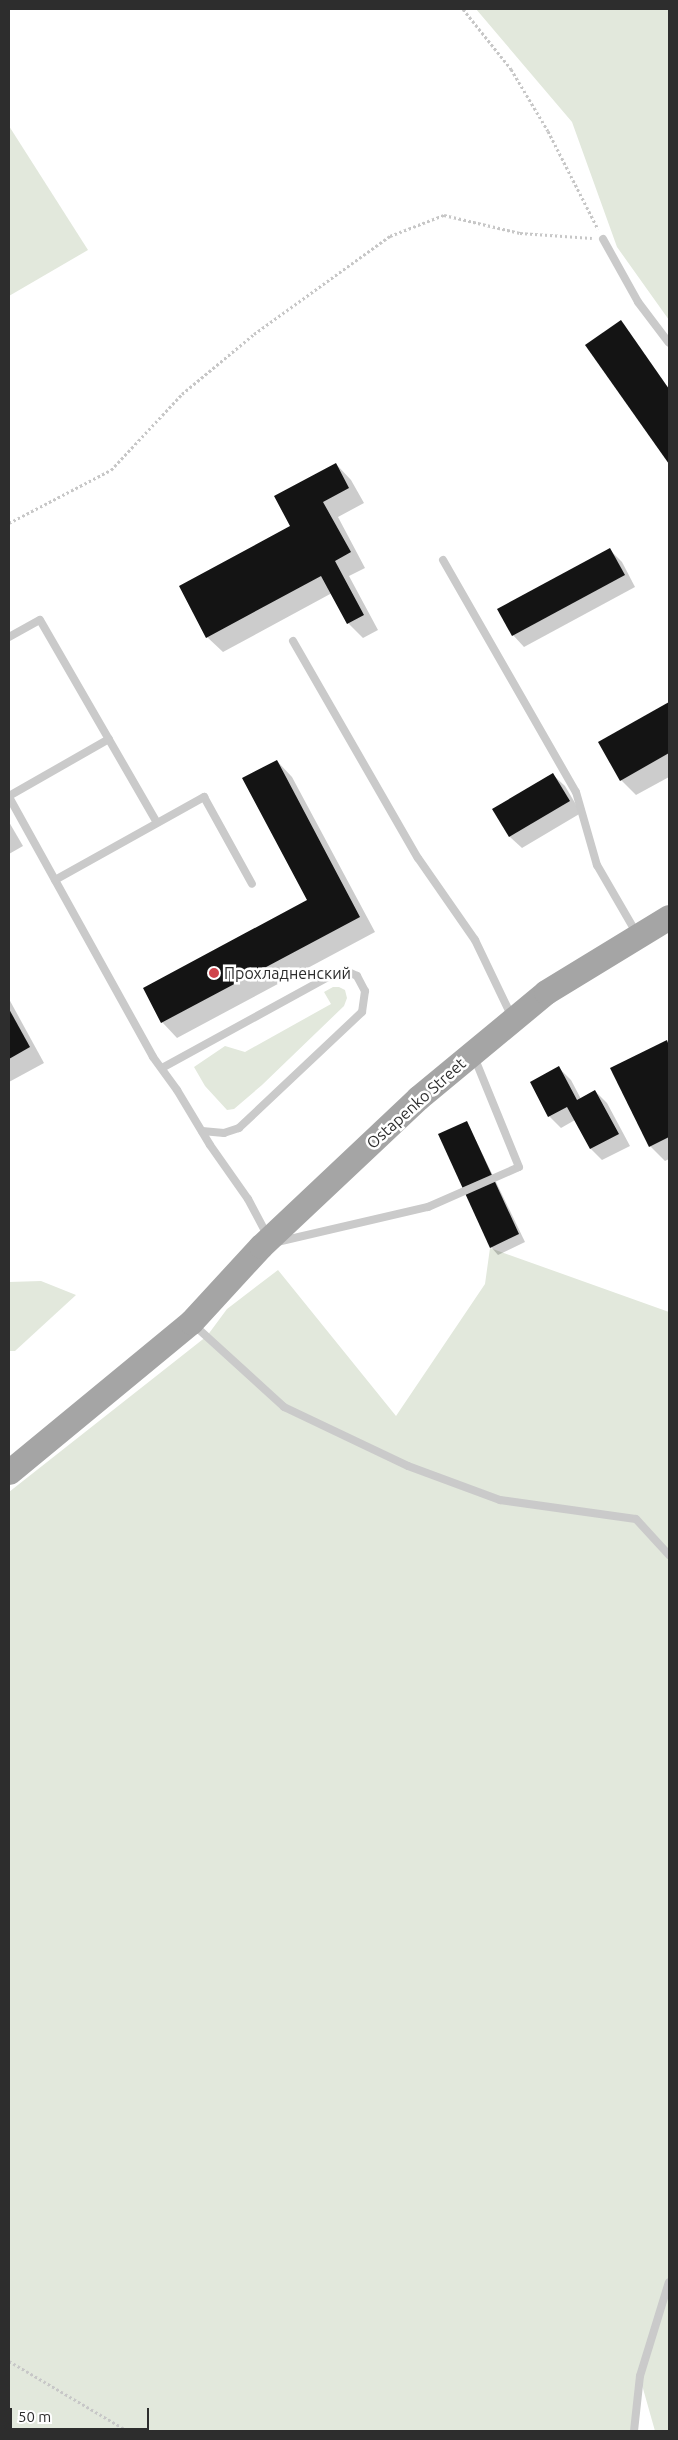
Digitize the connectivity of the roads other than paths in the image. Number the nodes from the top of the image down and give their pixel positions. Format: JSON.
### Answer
{"nodes":[{"id":1,"x":603,"y":239,"type":"road end"},
{"id":2,"x":669,"y":343,"type":"edge"},
{"id":3,"x":443,"y":560,"type":"dead end"},
{"id":4,"x":9,"y":637,"type":"edge"},
{"id":5,"x":294,"y":642,"type":"dead end"},
{"id":6,"x":109,"y":739,"type":"junction"},
{"id":7,"x":9,"y":797,"type":"edge"},
{"id":8,"x":157,"y":823,"type":"junction"},
{"id":9,"x":55,"y":880,"type":"junction"},
{"id":10,"x":252,"y":884,"type":"dead end"},
{"id":11,"x":669,"y":917,"type":"edge"},
{"id":12,"x":638,"y":936,"type":"junction"},
{"id":13,"x":513,"y":1019,"type":"junction"},
{"id":14,"x":472,"y":1053,"type":"junction"},
{"id":15,"x":162,"y":1068,"type":"junction"},
{"id":16,"x":202,"y":1131,"type":"junction"},
{"id":17,"x":265,"y":1242,"type":"junction"},
{"id":18,"x":191,"y":1322,"type":"junction"},
{"id":19,"x":9,"y":1472,"type":"edge"},
{"id":20,"x":669,"y":1555,"type":"edge"},
{"id":21,"x":669,"y":2282,"type":"edge"},
{"id":22,"x":634,"y":2431,"type":"edge"}],
"edges":[{"from":1,"to":2,"type":"lane"},
{"from":3,"to":12,"type":"lane"},
{"from":4,"to":6,"type":"lane"},
{"from":5,"to":13,"type":"lane"},
{"from":6,"to":7,"type":"lane"},
{"from":6,"to":8,"type":"lane"},
{"from":7,"to":9,"type":"lane"},
{"from":8,"to":9,"type":"lane"},
{"from":8,"to":10,"type":"lane"},
{"from":9,"to":15,"type":"lane"},
{"from":11,"to":12,"type":"main road","name":"Ostapenko Street"},
{"from":12,"to":13,"type":"main road","name":"Ostapenko Street"},
{"from":13,"to":14,"type":"main road","name":"Ostapenko Street"},
{"from":14,"to":17,"type":"main road","name":"Ostapenko Street"},
{"from":14,"to":17,"type":"lane"},
{"from":15,"to":16,"type":"lane"},
{"from":15,"to":16,"type":"lane"},
{"from":16,"to":17,"type":"lane"},
{"from":17,"to":18,"type":"main road","name":"Ostapenko Street"},
{"from":18,"to":19,"type":"main road","name":"Ostapenko Street"},
{"from":18,"to":20,"type":"lane"},
{"from":21,"to":22,"type":"lane"}]}
